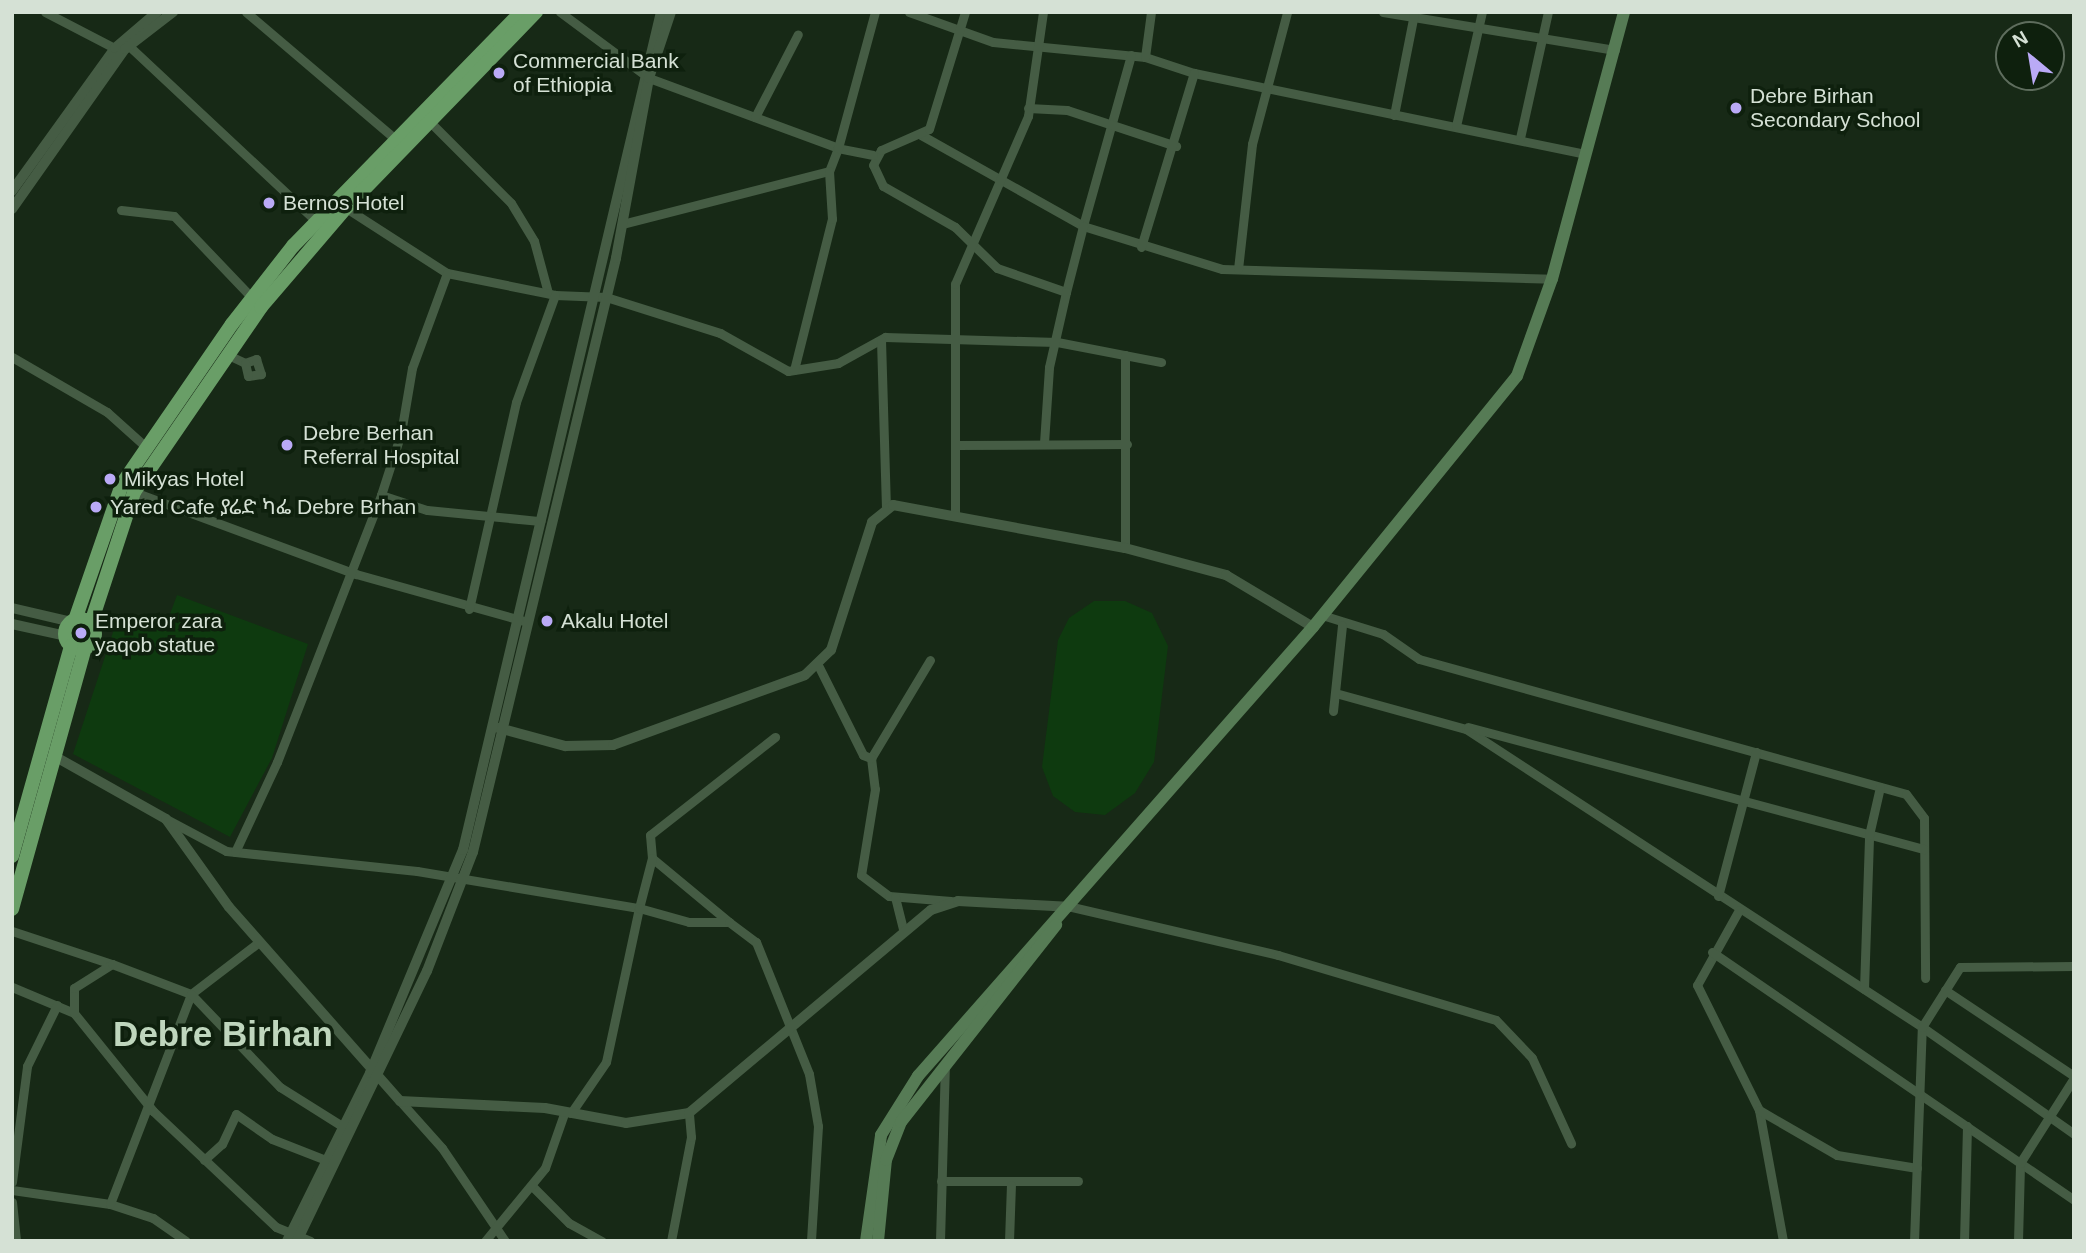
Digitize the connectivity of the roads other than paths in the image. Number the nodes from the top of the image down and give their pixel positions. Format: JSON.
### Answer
{"nodes":[{"id":1,"x":45,"y":12,"type":"edge"},
{"id":2,"x":157,"y":12,"type":"edge"},
{"id":3,"x":173,"y":12,"type":"edge"},
{"id":4,"x":246,"y":12,"type":"edge"},
{"id":5,"x":521,"y":12,"type":"edge"},
{"id":6,"x":536,"y":12,"type":"edge"},
{"id":7,"x":560,"y":12,"type":"edge"},
{"id":8,"x":661,"y":12,"type":"edge"},
{"id":9,"x":671,"y":12,"type":"edge"},
{"id":10,"x":875,"y":12,"type":"edge"},
{"id":11,"x":909,"y":12,"type":"edge"},
{"id":12,"x":965,"y":12,"type":"edge"},
{"id":13,"x":1043,"y":12,"type":"edge"},
{"id":14,"x":1151,"y":12,"type":"edge"},
{"id":15,"x":1287,"y":12,"type":"edge"},
{"id":16,"x":1383,"y":12,"type":"edge"},
{"id":17,"x":1482,"y":12,"type":"edge"},
{"id":18,"x":1548,"y":12,"type":"edge"},
{"id":19,"x":1624,"y":12,"type":"edge"},
{"id":20,"x":1414,"y":15,"type":"edge"},
{"id":21,"x":1479,"y":29,"type":"junction"},
{"id":22,"x":958,"y":30,"type":"junction"},
{"id":23,"x":798,"y":34,"type":"dead end"},
{"id":24,"x":1542,"y":40,"type":"junction"},
{"id":25,"x":1037,"y":45,"type":"junction"},
{"id":26,"x":122,"y":49,"type":"junction"},
{"id":27,"x":1615,"y":50,"type":"junction"},
{"id":28,"x":1131,"y":55,"type":"junction"},
{"id":29,"x":1145,"y":57,"type":"junction"},
{"id":30,"x":1194,"y":73,"type":"junction"},
{"id":31,"x":645,"y":76,"type":"junction"},
{"id":32,"x":1268,"y":87,"type":"junction"},
{"id":33,"x":1028,"y":108,"type":"junction"},
{"id":34,"x":1394,"y":115,"type":"junction"},
{"id":35,"x":755,"y":117,"type":"junction"},
{"id":36,"x":431,"y":123,"type":"junction"},
{"id":37,"x":1114,"y":123,"type":"junction"},
{"id":38,"x":1456,"y":126,"type":"junction"},
{"id":39,"x":921,"y":135,"type":"junction"},
{"id":40,"x":1520,"y":138,"type":"junction"},
{"id":41,"x":396,"y":139,"type":"junction"},
{"id":42,"x":1176,"y":146,"type":"junction"},
{"id":43,"x":838,"y":148,"type":"junction"},
{"id":44,"x":1584,"y":154,"type":"junction"},
{"id":45,"x":873,"y":155,"type":"junction"},
{"id":46,"x":829,"y":171,"type":"junction"},
{"id":47,"x":1002,"y":181,"type":"junction"},
{"id":48,"x":12,"y":191,"type":"edge"},
{"id":49,"x":346,"y":208,"type":"junction"},
{"id":50,"x":12,"y":209,"type":"edge"},
{"id":51,"x":121,"y":210,"type":"dead end"},
{"id":52,"x":622,"y":224,"type":"junction"},
{"id":53,"x":321,"y":226,"type":"junction"},
{"id":54,"x":1083,"y":226,"type":"junction"},
{"id":55,"x":969,"y":240,"type":"junction"},
{"id":56,"x":1141,"y":247,"type":"junction"},
{"id":57,"x":1238,"y":269,"type":"junction"},
{"id":58,"x":447,"y":273,"type":"junction"},
{"id":59,"x":1552,"y":279,"type":"junction"},
{"id":60,"x":1066,"y":292,"type":"junction"},
{"id":61,"x":551,"y":294,"type":"junction"},
{"id":62,"x":600,"y":299,"type":"junction"},
{"id":63,"x":256,"y":302,"type":"junction"},
{"id":64,"x":955,"y":339,"type":"junction"},
{"id":65,"x":881,"y":340,"type":"junction"},
{"id":66,"x":1057,"y":342,"type":"junction"},
{"id":67,"x":228,"y":355,"type":"junction"},
{"id":68,"x":1125,"y":355,"type":"junction"},
{"id":69,"x":12,"y":356,"type":"edge"},
{"id":70,"x":1161,"y":362,"type":"dead end"},
{"id":71,"x":245,"y":363,"type":"dead end"},
{"id":72,"x":794,"y":370,"type":"junction"},
{"id":73,"x":1044,"y":443,"type":"junction"},
{"id":74,"x":956,"y":444,"type":"junction"},
{"id":75,"x":1127,"y":444,"type":"junction"},
{"id":76,"x":146,"y":447,"type":"junction"},
{"id":77,"x":134,"y":492,"type":"junction"},
{"id":78,"x":381,"y":495,"type":"junction"},
{"id":79,"x":886,"y":506,"type":"junction"},
{"id":80,"x":955,"y":516,"type":"junction"},
{"id":81,"x":486,"y":519,"type":"junction"},
{"id":82,"x":540,"y":521,"type":"junction"},
{"id":83,"x":1125,"y":548,"type":"junction"},
{"id":84,"x":351,"y":572,"type":"junction"},
{"id":85,"x":12,"y":608,"type":"edge"},
{"id":86,"x":469,"y":609,"type":"junction"},
{"id":87,"x":1322,"y":615,"type":"junction"},
{"id":88,"x":74,"y":621,"type":"junction"},
{"id":89,"x":523,"y":621,"type":"junction"},
{"id":90,"x":12,"y":624,"type":"edge"},
{"id":91,"x":91,"y":624,"type":"junction"},
{"id":92,"x":1342,"y":625,"type":"junction"},
{"id":93,"x":1313,"y":626,"type":"junction"},
{"id":94,"x":74,"y":644,"type":"junction"},
{"id":95,"x":930,"y":660,"type":"dead end"},
{"id":96,"x":819,"y":667,"type":"junction"},
{"id":97,"x":1339,"y":694,"type":"junction"},
{"id":98,"x":1333,"y":711,"type":"dead end"},
{"id":99,"x":1457,"y":724,"type":"junction"},
{"id":100,"x":497,"y":728,"type":"junction"},
{"id":101,"x":775,"y":737,"type":"dead end"},
{"id":102,"x":1756,"y":752,"type":"junction"},
{"id":103,"x":56,"y":757,"type":"junction"},
{"id":104,"x":871,"y":758,"type":"junction"},
{"id":105,"x":1880,"y":787,"type":"junction"},
{"id":106,"x":1743,"y":803,"type":"junction"},
{"id":107,"x":166,"y":819,"type":"junction"},
{"id":108,"x":15,"y":831,"type":"edge"},
{"id":109,"x":1869,"y":835,"type":"junction"},
{"id":110,"x":1924,"y":849,"type":"junction"},
{"id":111,"x":235,"y":852,"type":"junction"},
{"id":112,"x":12,"y":856,"type":"edge"},
{"id":113,"x":652,"y":858,"type":"junction"},
{"id":114,"x":457,"y":881,"type":"junction"},
{"id":115,"x":1718,"y":896,"type":"junction"},
{"id":116,"x":895,"y":897,"type":"junction"},
{"id":117,"x":958,"y":901,"type":"junction"},
{"id":118,"x":1072,"y":907,"type":"junction"},
{"id":119,"x":639,"y":908,"type":"junction"},
{"id":120,"x":12,"y":909,"type":"edge"},
{"id":121,"x":1739,"y":910,"type":"junction"},
{"id":122,"x":729,"y":922,"type":"junction"},
{"id":123,"x":903,"y":929,"type":"junction"},
{"id":124,"x":15,"y":934,"type":"edge"},
{"id":125,"x":259,"y":942,"type":"junction"},
{"id":126,"x":1712,"y":952,"type":"junction"},
{"id":127,"x":112,"y":964,"type":"junction"},
{"id":128,"x":2074,"y":966,"type":"edge"},
{"id":129,"x":1925,"y":978,"type":"dead end"},
{"id":130,"x":12,"y":987,"type":"edge"},
{"id":131,"x":1864,"y":989,"type":"junction"},
{"id":132,"x":1945,"y":990,"type":"junction"},
{"id":133,"x":191,"y":994,"type":"junction"},
{"id":134,"x":57,"y":1005,"type":"junction"},
{"id":135,"x":74,"y":1013,"type":"junction"},
{"id":136,"x":1923,"y":1027,"type":"junction"},
{"id":137,"x":790,"y":1028,"type":"junction"},
{"id":138,"x":941,"y":1058,"type":"junction"},
{"id":139,"x":373,"y":1076,"type":"junction"},
{"id":140,"x":2074,"y":1077,"type":"edge"},
{"id":141,"x":1920,"y":1092,"type":"junction"},
{"id":142,"x":400,"y":1101,"type":"junction"},
{"id":143,"x":148,"y":1106,"type":"junction"},
{"id":144,"x":1759,"y":1110,"type":"junction"},
{"id":145,"x":568,"y":1112,"type":"junction"},
{"id":146,"x":689,"y":1113,"type":"junction"},
{"id":147,"x":2048,"y":1116,"type":"junction"},
{"id":148,"x":342,"y":1126,"type":"junction"},
{"id":149,"x":1967,"y":1126,"type":"junction"},
{"id":150,"x":2074,"y":1135,"type":"edge"},
{"id":151,"x":1572,"y":1143,"type":"dead end"},
{"id":152,"x":204,"y":1160,"type":"junction"},
{"id":153,"x":326,"y":1160,"type":"junction"},
{"id":154,"x":2020,"y":1163,"type":"junction"},
{"id":155,"x":1917,"y":1168,"type":"junction"},
{"id":156,"x":12,"y":1181,"type":"edge"},
{"id":157,"x":942,"y":1181,"type":"junction"},
{"id":158,"x":1078,"y":1181,"type":"dead end"},
{"id":159,"x":1011,"y":1185,"type":"junction"},
{"id":160,"x":533,"y":1187,"type":"junction"},
{"id":161,"x":12,"y":1190,"type":"edge"},
{"id":162,"x":2074,"y":1200,"type":"edge"},
{"id":163,"x":12,"y":1202,"type":"edge"},
{"id":164,"x":110,"y":1204,"type":"junction"},
{"id":165,"x":496,"y":1229,"type":"junction"},
{"id":166,"x":297,"y":1237,"type":"edge"},
{"id":167,"x":16,"y":1241,"type":"edge"},
{"id":168,"x":186,"y":1241,"type":"edge"},
{"id":169,"x":485,"y":1241,"type":"edge"},
{"id":170,"x":505,"y":1241,"type":"edge"},
{"id":171,"x":602,"y":1241,"type":"edge"},
{"id":172,"x":671,"y":1241,"type":"edge"},
{"id":173,"x":811,"y":1241,"type":"edge"},
{"id":174,"x":866,"y":1241,"type":"edge"},
{"id":175,"x":878,"y":1241,"type":"edge"},
{"id":176,"x":940,"y":1241,"type":"edge"},
{"id":177,"x":1009,"y":1241,"type":"edge"},
{"id":178,"x":1783,"y":1241,"type":"edge"},
{"id":179,"x":1914,"y":1241,"type":"edge"},
{"id":180,"x":1964,"y":1241,"type":"edge"},
{"id":181,"x":2018,"y":1241,"type":"edge"}],
"edges":[{"from":1,"to":26,"type":"street"},
{"from":2,"to":26,"type":"street"},
{"from":3,"to":26,"type":"street"},
{"from":4,"to":41,"type":"street"},
{"from":5,"to":41,"type":"highway"},
{"from":6,"to":36,"type":"highway"},
{"from":7,"to":31,"type":"street"},
{"from":8,"to":31,"type":"street"},
{"from":9,"to":31,"type":"street"},
{"from":10,"to":43,"type":"street"},
{"from":11,"to":22,"type":"street"},
{"from":12,"to":22,"type":"street"},
{"from":13,"to":25,"type":"street"},
{"from":14,"to":29,"type":"street"},
{"from":15,"to":32,"type":"street"},
{"from":16,"to":20,"type":"street"},
{"from":17,"to":21,"type":"street"},
{"from":18,"to":24,"type":"street"},
{"from":19,"to":27,"type":"main road"},
{"from":20,"to":21,"type":"street"},
{"from":20,"to":34,"type":"street"},
{"from":21,"to":24,"type":"street"},
{"from":21,"to":38,"type":"street"},
{"from":22,"to":25,"type":"street"},
{"from":22,"to":39,"type":"street"},
{"from":23,"to":35,"type":"street"},
{"from":24,"to":27,"type":"street"},
{"from":24,"to":40,"type":"street"},
{"from":25,"to":28,"type":"street"},
{"from":25,"to":33,"type":"street"},
{"from":26,"to":48,"type":"street"},
{"from":26,"to":50,"type":"street"},
{"from":26,"to":53,"type":"street"},
{"from":27,"to":44,"type":"main road"},
{"from":28,"to":29,"type":"street"},
{"from":28,"to":37,"type":"street"},
{"from":29,"to":30,"type":"street"},
{"from":30,"to":32,"type":"street"},
{"from":30,"to":42,"type":"street"},
{"from":31,"to":35,"type":"street"},
{"from":31,"to":52,"type":"street"},
{"from":31,"to":62,"type":"street"},
{"from":32,"to":34,"type":"street"},
{"from":32,"to":57,"type":"street"},
{"from":33,"to":37,"type":"street"},
{"from":33,"to":47,"type":"street"},
{"from":34,"to":38,"type":"street"},
{"from":35,"to":43,"type":"street"},
{"from":36,"to":49,"type":"highway"},
{"from":36,"to":61,"type":"street"},
{"from":37,"to":42,"type":"street"},
{"from":37,"to":54,"type":"street"},
{"from":38,"to":40,"type":"street"},
{"from":39,"to":45,"type":"street"},
{"from":39,"to":47,"type":"street"},
{"from":40,"to":44,"type":"street"},
{"from":41,"to":53,"type":"highway"},
{"from":42,"to":56,"type":"street"},
{"from":43,"to":45,"type":"street"},
{"from":43,"to":46,"type":"street"},
{"from":44,"to":59,"type":"main road"},
{"from":45,"to":55,"type":"street"},
{"from":46,"to":52,"type":"street"},
{"from":46,"to":72,"type":"street"},
{"from":47,"to":54,"type":"street"},
{"from":47,"to":55,"type":"street"},
{"from":49,"to":53,"type":"highway"},
{"from":49,"to":58,"type":"street"},
{"from":51,"to":63,"type":"street"},
{"from":52,"to":62,"type":"street"},
{"from":53,"to":63,"type":"highway"},
{"from":54,"to":56,"type":"street"},
{"from":54,"to":60,"type":"street"},
{"from":55,"to":60,"type":"street"},
{"from":55,"to":64,"type":"street"},
{"from":56,"to":57,"type":"street"},
{"from":57,"to":59,"type":"street"},
{"from":58,"to":61,"type":"street"},
{"from":58,"to":78,"type":"street"},
{"from":59,"to":87,"type":"main road"},
{"from":60,"to":66,"type":"street"},
{"from":61,"to":62,"type":"street"},
{"from":61,"to":81,"type":"street"},
{"from":62,"to":72,"type":"street"},
{"from":62,"to":82,"type":"street"},
{"from":62,"to":89,"type":"street"},
{"from":63,"to":67,"type":"highway"},
{"from":63,"to":76,"type":"highway"},
{"from":64,"to":65,"type":"street"},
{"from":64,"to":66,"type":"street"},
{"from":64,"to":74,"type":"street"},
{"from":65,"to":72,"type":"street"},
{"from":65,"to":79,"type":"street"},
{"from":66,"to":68,"type":"street"},
{"from":66,"to":73,"type":"street"},
{"from":67,"to":71,"type":"street"},
{"from":67,"to":77,"type":"highway"},
{"from":68,"to":70,"type":"street"},
{"from":68,"to":75,"type":"street"},
{"from":69,"to":76,"type":"street"},
{"from":73,"to":74,"type":"street"},
{"from":73,"to":75,"type":"street"},
{"from":74,"to":80,"type":"street"},
{"from":75,"to":83,"type":"street"},
{"from":76,"to":88,"type":"highway"},
{"from":77,"to":84,"type":"street"},
{"from":77,"to":91,"type":"highway"},
{"from":78,"to":81,"type":"street"},
{"from":78,"to":84,"type":"street"},
{"from":79,"to":80,"type":"street"},
{"from":79,"to":96,"type":"street"},
{"from":80,"to":83,"type":"street"},
{"from":81,"to":82,"type":"street"},
{"from":81,"to":86,"type":"street"},
{"from":82,"to":89,"type":"street"},
{"from":83,"to":93,"type":"street"},
{"from":84,"to":86,"type":"street"},
{"from":84,"to":111,"type":"street"},
{"from":85,"to":88,"type":"street"},
{"from":86,"to":89,"type":"street"},
{"from":87,"to":92,"type":"street"},
{"from":87,"to":93,"type":"main road"},
{"from":88,"to":91,"type":"highway"},
{"from":88,"to":94,"type":"highway"},
{"from":89,"to":100,"type":"street"},
{"from":90,"to":94,"type":"street"},
{"from":91,"to":94,"type":"highway"},
{"from":92,"to":97,"type":"street"},
{"from":92,"to":102,"type":"street"},
{"from":93,"to":118,"type":"main road"},
{"from":94,"to":103,"type":"highway"},
{"from":94,"to":108,"type":"highway"},
{"from":95,"to":104,"type":"street"},
{"from":96,"to":100,"type":"street"},
{"from":96,"to":104,"type":"street"},
{"from":97,"to":98,"type":"street"},
{"from":97,"to":99,"type":"street"},
{"from":99,"to":106,"type":"street"},
{"from":99,"to":115,"type":"street"},
{"from":100,"to":114,"type":"street"},
{"from":101,"to":113,"type":"street"},
{"from":102,"to":105,"type":"street"},
{"from":102,"to":106,"type":"street"},
{"from":103,"to":107,"type":"street"},
{"from":103,"to":120,"type":"highway"},
{"from":104,"to":116,"type":"street"},
{"from":105,"to":109,"type":"street"},
{"from":105,"to":110,"type":"street"},
{"from":106,"to":109,"type":"street"},
{"from":106,"to":115,"type":"street"},
{"from":107,"to":111,"type":"street"},
{"from":107,"to":125,"type":"street"},
{"from":108,"to":112,"type":"highway"},
{"from":109,"to":110,"type":"street"},
{"from":109,"to":131,"type":"street"},
{"from":110,"to":129,"type":"street"},
{"from":111,"to":114,"type":"street"},
{"from":113,"to":119,"type":"street"},
{"from":113,"to":122,"type":"street"},
{"from":114,"to":119,"type":"street"},
{"from":114,"to":139,"type":"street"},
{"from":115,"to":121,"type":"street"},
{"from":116,"to":117,"type":"street"},
{"from":116,"to":123,"type":"street"},
{"from":117,"to":118,"type":"street"},
{"from":117,"to":123,"type":"street"},
{"from":118,"to":138,"type":"main road"},
{"from":118,"to":151,"type":"street"},
{"from":119,"to":122,"type":"street"},
{"from":119,"to":145,"type":"street"},
{"from":121,"to":126,"type":"street"},
{"from":121,"to":131,"type":"street"},
{"from":122,"to":137,"type":"street"},
{"from":123,"to":137,"type":"street"},
{"from":124,"to":127,"type":"street"},
{"from":125,"to":133,"type":"street"},
{"from":125,"to":139,"type":"street"},
{"from":126,"to":141,"type":"street"},
{"from":126,"to":144,"type":"street"},
{"from":127,"to":133,"type":"street"},
{"from":127,"to":135,"type":"street"},
{"from":128,"to":132,"type":"street"},
{"from":130,"to":134,"type":"street"},
{"from":131,"to":136,"type":"street"},
{"from":132,"to":136,"type":"street"},
{"from":132,"to":140,"type":"street"},
{"from":133,"to":143,"type":"street"},
{"from":133,"to":148,"type":"street"},
{"from":134,"to":135,"type":"street"},
{"from":134,"to":156,"type":"street"},
{"from":135,"to":143,"type":"street"},
{"from":136,"to":141,"type":"street"},
{"from":136,"to":147,"type":"street"},
{"from":137,"to":146,"type":"street"},
{"from":137,"to":173,"type":"street"},
{"from":138,"to":157,"type":"street"},
{"from":138,"to":174,"type":"main road"},
{"from":138,"to":175,"type":"main road"},
{"from":139,"to":142,"type":"street"},
{"from":139,"to":148,"type":"street"},
{"from":139,"to":166,"type":"street"},
{"from":140,"to":147,"type":"street"},
{"from":141,"to":149,"type":"street"},
{"from":141,"to":155,"type":"street"},
{"from":142,"to":145,"type":"street"},
{"from":142,"to":165,"type":"street"},
{"from":143,"to":152,"type":"street"},
{"from":143,"to":164,"type":"street"},
{"from":144,"to":155,"type":"street"},
{"from":144,"to":178,"type":"street"},
{"from":145,"to":146,"type":"street"},
{"from":145,"to":160,"type":"street"},
{"from":146,"to":172,"type":"street"},
{"from":147,"to":150,"type":"street"},
{"from":147,"to":154,"type":"street"},
{"from":148,"to":153,"type":"street"},
{"from":149,"to":154,"type":"street"},
{"from":149,"to":180,"type":"street"},
{"from":152,"to":153,"type":"street"},
{"from":152,"to":166,"type":"street"},
{"from":153,"to":166,"type":"street"},
{"from":154,"to":162,"type":"street"},
{"from":154,"to":181,"type":"street"},
{"from":155,"to":179,"type":"street"},
{"from":157,"to":159,"type":"street"},
{"from":157,"to":176,"type":"street"},
{"from":158,"to":159,"type":"street"},
{"from":159,"to":177,"type":"street"},
{"from":160,"to":165,"type":"street"},
{"from":160,"to":171,"type":"street"},
{"from":161,"to":164,"type":"street"},
{"from":163,"to":167,"type":"street"},
{"from":164,"to":168,"type":"street"},
{"from":165,"to":169,"type":"street"},
{"from":165,"to":170,"type":"street"}]}
